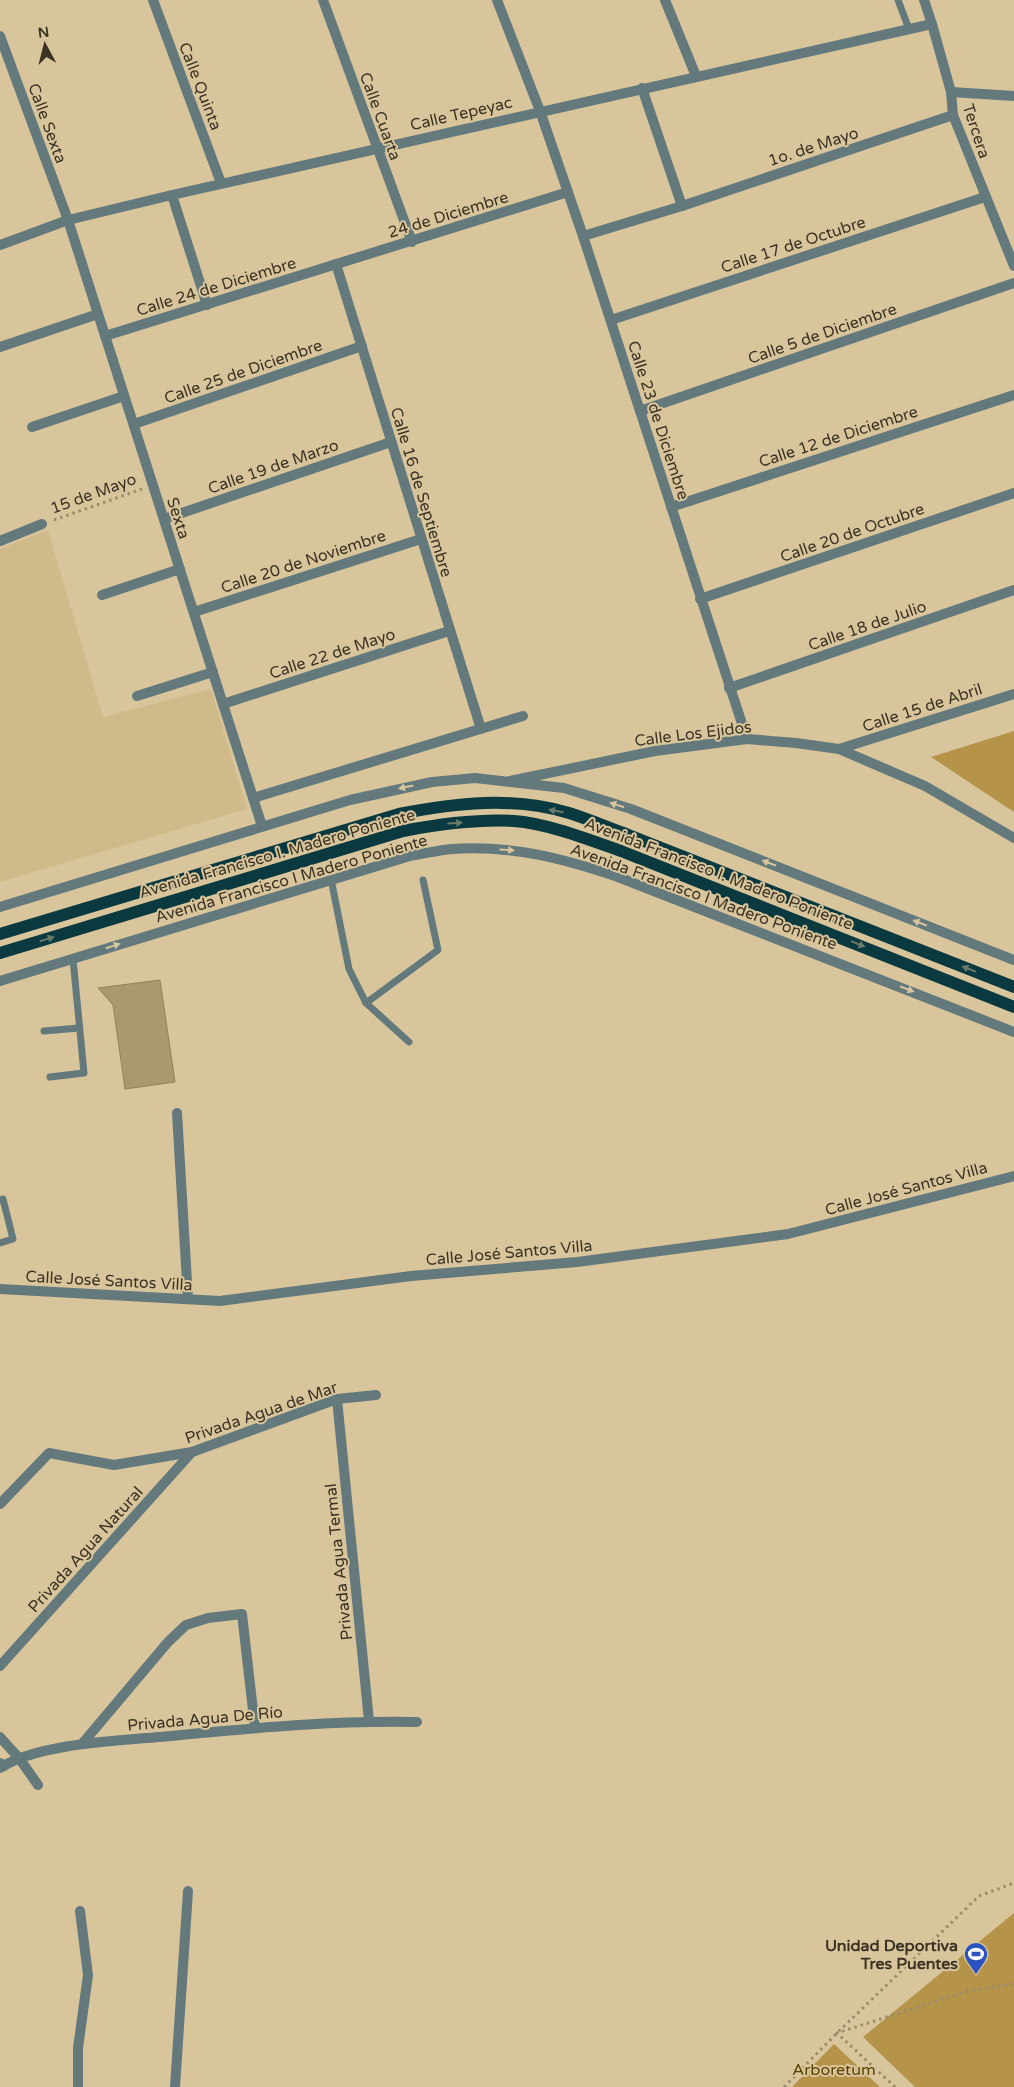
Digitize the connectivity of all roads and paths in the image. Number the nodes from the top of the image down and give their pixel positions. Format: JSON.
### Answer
{"nodes":[{"id":1,"x":152,"y":0,"type":"edge"},
{"id":2,"x":323,"y":0,"type":"edge"},
{"id":3,"x":497,"y":0,"type":"edge"},
{"id":4,"x":665,"y":0,"type":"edge"},
{"id":5,"x":898,"y":0,"type":"edge"},
{"id":6,"x":924,"y":0,"type":"edge"},
{"id":7,"x":932,"y":24,"type":"junction"},
{"id":8,"x":909,"y":29,"type":"junction"},
{"id":9,"x":0,"y":36,"type":"edge"},
{"id":10,"x":696,"y":76,"type":"junction"},
{"id":11,"x":642,"y":88,"type":"junction"},
{"id":12,"x":951,"y":92,"type":"junction"},
{"id":13,"x":1014,"y":96,"type":"edge"},
{"id":14,"x":540,"y":111,"type":"junction"},
{"id":15,"x":953,"y":115,"type":"junction"},
{"id":16,"x":377,"y":148,"type":"junction"},
{"id":17,"x":221,"y":183,"type":"junction"},
{"id":18,"x":568,"y":192,"type":"junction"},
{"id":19,"x":172,"y":195,"type":"junction"},
{"id":20,"x":985,"y":196,"type":"junction"},
{"id":21,"x":682,"y":206,"type":"junction"},
{"id":22,"x":68,"y":220,"type":"junction"},
{"id":23,"x":583,"y":236,"type":"junction"},
{"id":24,"x":412,"y":242,"type":"junction"},
{"id":25,"x":0,"y":245,"type":"edge"},
{"id":26,"x":336,"y":264,"type":"junction"},
{"id":27,"x":1013,"y":264,"type":"edge"},
{"id":28,"x":1014,"y":283,"type":"edge"},
{"id":29,"x":207,"y":304,"type":"junction"},
{"id":30,"x":98,"y":314,"type":"junction"},
{"id":31,"x":611,"y":320,"type":"junction"},
{"id":32,"x":105,"y":336,"type":"junction"},
{"id":33,"x":0,"y":346,"type":"edge"},
{"id":34,"x":362,"y":346,"type":"junction"},
{"id":35,"x":1014,"y":395,"type":"edge"},
{"id":36,"x":124,"y":396,"type":"junction"},
{"id":37,"x":640,"y":411,"type":"junction"},
{"id":38,"x":134,"y":424,"type":"junction"},
{"id":39,"x":32,"y":426,"type":"dead end"},
{"id":40,"x":391,"y":442,"type":"junction"},
{"id":41,"x":153,"y":485,"type":"junction"},
{"id":42,"x":1014,"y":493,"type":"edge"},
{"id":43,"x":671,"y":507,"type":"junction"},
{"id":44,"x":164,"y":519,"type":"junction"},
{"id":45,"x":42,"y":524,"type":"joint"},
{"id":46,"x":421,"y":539,"type":"junction"},
{"id":47,"x":0,"y":541,"type":"edge"},
{"id":48,"x":180,"y":569,"type":"junction"},
{"id":49,"x":1014,"y":590,"type":"edge"},
{"id":50,"x":102,"y":595,"type":"dead end"},
{"id":51,"x":700,"y":599,"type":"junction"},
{"id":52,"x":194,"y":612,"type":"junction"},
{"id":53,"x":449,"y":631,"type":"junction"},
{"id":54,"x":213,"y":672,"type":"junction"},
{"id":55,"x":729,"y":688,"type":"junction"},
{"id":56,"x":1014,"y":694,"type":"edge"},
{"id":57,"x":136,"y":696,"type":"dead end"},
{"id":58,"x":223,"y":704,"type":"junction"},
{"id":59,"x":522,"y":716,"type":"dead end"},
{"id":60,"x":481,"y":729,"type":"junction"},
{"id":61,"x":747,"y":739,"type":"junction"},
{"id":62,"x":839,"y":749,"type":"junction"},
{"id":63,"x":507,"y":782,"type":"junction"},
{"id":64,"x":253,"y":798,"type":"junction"},
{"id":65,"x":262,"y":826,"type":"junction"},
{"id":66,"x":1014,"y":838,"type":"edge"},
{"id":67,"x":331,"y":879,"type":"junction"},
{"id":68,"x":423,"y":880,"type":"dead end"},
{"id":69,"x":0,"y":907,"type":"edge"},
{"id":70,"x":4,"y":931,"type":"edge"},
{"id":71,"x":0,"y":953,"type":"edge"},
{"id":72,"x":72,"y":959,"type":"junction"},
{"id":73,"x":1014,"y":960,"type":"edge"},
{"id":74,"x":0,"y":981,"type":"edge"},
{"id":75,"x":1014,"y":987,"type":"edge"},
{"id":76,"x":366,"y":1003,"type":"junction"},
{"id":77,"x":1014,"y":1007,"type":"edge"},
{"id":78,"x":79,"y":1028,"type":"junction"},
{"id":79,"x":44,"y":1031,"type":"dead end"},
{"id":80,"x":1014,"y":1032,"type":"edge"},
{"id":81,"x":409,"y":1042,"type":"dead end"},
{"id":82,"x":50,"y":1077,"type":"dead end"},
{"id":83,"x":177,"y":1113,"type":"dead end"},
{"id":84,"x":1014,"y":1176,"type":"edge"},
{"id":85,"x":0,"y":1200,"type":"edge"},
{"id":86,"x":0,"y":1242,"type":"edge"},
{"id":87,"x":0,"y":1288,"type":"edge"},
{"id":88,"x":188,"y":1299,"type":"junction"},
{"id":89,"x":376,"y":1395,"type":"dead end"},
{"id":90,"x":337,"y":1399,"type":"junction"},
{"id":91,"x":192,"y":1452,"type":"junction"},
{"id":92,"x":0,"y":1504,"type":"edge"},
{"id":93,"x":0,"y":1666,"type":"edge"},
{"id":94,"x":369,"y":1721,"type":"junction"},
{"id":95,"x":417,"y":1722,"type":"dead end"},
{"id":96,"x":255,"y":1728,"type":"junction"},
{"id":97,"x":0,"y":1737,"type":"edge"},
{"id":98,"x":82,"y":1744,"type":"junction"},
{"id":99,"x":19,"y":1758,"type":"junction"},
{"id":100,"x":1,"y":1766,"type":"edge"},
{"id":101,"x":38,"y":1785,"type":"dead end"},
{"id":102,"x":1014,"y":1883,"type":"edge"},
{"id":103,"x":188,"y":1891,"type":"dead end"},
{"id":104,"x":80,"y":1911,"type":"dead end"},
{"id":105,"x":1014,"y":1984,"type":"edge"},
{"id":106,"x":837,"y":2033,"type":"junction"},
{"id":107,"x":78,"y":2087,"type":"edge"},
{"id":108,"x":175,"y":2087,"type":"edge"},
{"id":109,"x":784,"y":2087,"type":"edge"},
{"id":110,"x":895,"y":2087,"type":"edge"}],
"edges":[{"from":1,"to":17,"type":"street","name":"Calle Quinta"},
{"from":2,"to":16,"type":"street","name":"Calle Cuarta"},
{"from":3,"to":14,"type":"street","name":"Calle 23 de Diciembre"},
{"from":4,"to":10,"type":"street"},
{"from":5,"to":8,"type":"lane"},
{"from":6,"to":7,"type":"street","name":"Tercera"},
{"from":7,"to":8,"type":"street","name":"Calle Tepeyac"},
{"from":7,"to":12,"type":"street","name":"Tercera"},
{"from":8,"to":10,"type":"street","name":"Calle Tepeyac"},
{"from":9,"to":22,"type":"street","name":"Calle Sexta"},
{"from":10,"to":11,"type":"street","name":"Calle Tepeyac"},
{"from":11,"to":14,"type":"street","name":"Calle Tepeyac"},
{"from":11,"to":21,"type":"street"},
{"from":12,"to":13,"type":"street"},
{"from":12,"to":15,"type":"street","name":"Tercera"},
{"from":14,"to":16,"type":"street","name":"Calle Tepeyac"},
{"from":14,"to":18,"type":"street","name":"Calle 23 de Diciembre"},
{"from":15,"to":20,"type":"street","name":"Tercera"},
{"from":15,"to":21,"type":"street","name":"1o. de Mayo"},
{"from":16,"to":17,"type":"street","name":"Calle Tepeyac"},
{"from":16,"to":24,"type":"street","name":"Calle Cuarta"},
{"from":17,"to":19,"type":"street","name":"Calle Tepeyac"},
{"from":18,"to":23,"type":"street","name":"Calle 23 de Diciembre"},
{"from":18,"to":24,"type":"street","name":"24 de Diciembre"},
{"from":19,"to":22,"type":"street","name":"Calle Tepeyac"},
{"from":19,"to":29,"type":"street"},
{"from":20,"to":27,"type":"street","name":"Tercera"},
{"from":20,"to":31,"type":"street","name":"Calle 17 de Octubre"},
{"from":21,"to":23,"type":"street","name":"1o. de Mayo"},
{"from":22,"to":25,"type":"street","name":"Calle Tepeyac"},
{"from":22,"to":30,"type":"street","name":"Sexta"},
{"from":23,"to":31,"type":"street","name":"Calle 23 de Diciembre"},
{"from":24,"to":26,"type":"street","name":"24 de Diciembre"},
{"from":26,"to":29,"type":"street","name":"Calle 24 de Diciembre"},
{"from":26,"to":34,"type":"street","name":"Calle 16 de Septiembre"},
{"from":28,"to":37,"type":"street","name":"Calle 5 de Diciembre"},
{"from":29,"to":32,"type":"street","name":"Calle 24 de Diciembre"},
{"from":30,"to":32,"type":"street","name":"Sexta"},
{"from":30,"to":33,"type":"street"},
{"from":31,"to":37,"type":"street","name":"Calle 23 de Diciembre"},
{"from":32,"to":36,"type":"street","name":"Sexta"},
{"from":34,"to":38,"type":"street","name":"Calle 25 de Diciembre"},
{"from":34,"to":40,"type":"street","name":"Calle 16 de Septiembre"},
{"from":35,"to":43,"type":"street","name":"Calle 12 de Diciembre"},
{"from":36,"to":38,"type":"street","name":"Sexta"},
{"from":36,"to":39,"type":"street"},
{"from":37,"to":43,"type":"street","name":"Calle 23 de Diciembre"},
{"from":38,"to":41,"type":"street","name":"Sexta"},
{"from":40,"to":44,"type":"street","name":"Calle 19 de Marzo"},
{"from":40,"to":46,"type":"street","name":"Calle 16 de Septiembre"},
{"from":41,"to":44,"type":"street","name":"Sexta"},
{"from":41,"to":45,"type":"path","name":"15 de Mayo"},
{"from":42,"to":51,"type":"street","name":"Calle 20 de Octubre"},
{"from":43,"to":51,"type":"street","name":"Calle 23 de Diciembre"},
{"from":44,"to":48,"type":"street","name":"Sexta"},
{"from":45,"to":47,"type":"street"},
{"from":46,"to":52,"type":"street","name":"Calle 20 de Noviembre"},
{"from":46,"to":53,"type":"street","name":"Calle 16 de Septiembre"},
{"from":48,"to":50,"type":"street"},
{"from":48,"to":52,"type":"street","name":"Sexta"},
{"from":49,"to":55,"type":"street","name":"Calle 18 de Julio"},
{"from":51,"to":55,"type":"street","name":"Calle 23 de Diciembre"},
{"from":52,"to":54,"type":"street","name":"Sexta"},
{"from":53,"to":58,"type":"street","name":"Calle 22 de Mayo"},
{"from":53,"to":60,"type":"street","name":"Calle 16 de Septiembre"},
{"from":54,"to":57,"type":"street"},
{"from":54,"to":58,"type":"street","name":"Sexta"},
{"from":55,"to":61,"type":"street","name":"Calle 23 de Diciembre"},
{"from":56,"to":62,"type":"street","name":"Calle 15 de Abril"},
{"from":58,"to":64,"type":"street","name":"Sexta"},
{"from":59,"to":60,"type":"street"},
{"from":60,"to":64,"type":"street"},
{"from":61,"to":62,"type":"street","name":"Calle Los Ejidos"},
{"from":61,"to":63,"type":"street","name":"Calle Los Ejidos"},
{"from":62,"to":66,"type":"street","name":"Calle Los Ejidos"},
{"from":63,"to":65,"type":"street","name":"Avenida Francisco I. Madero Poniente","one_way":true},
{"from":73,"to":63,"type":"street","name":"Avenida Francisco I. Madero Poniente","one_way":true},
{"from":64,"to":65,"type":"street","name":"Sexta"},
{"from":65,"to":69,"type":"street","name":"Avenida Francisco I. Madero Poniente"},
{"from":72,"to":67,"type":"street","name":"Avenida Francisco I Madero Poniente","one_way":true},
{"from":67,"to":76,"type":"lane"},
{"from":67,"to":80,"type":"street","name":"Avenida Francisco I Madero Poniente","one_way":true},
{"from":68,"to":76,"type":"lane"},
{"from":75,"to":70,"type":"main road","name":"Avenida Francisco I. Madero Poniente","one_way":true},
{"from":71,"to":77,"type":"main road","name":"Avenida Francisco I. Madero Poniente","one_way":true},
{"from":72,"to":74,"type":"street","name":"Avenida Francisco I Madero Poniente"},
{"from":72,"to":78,"type":"lane"},
{"from":76,"to":81,"type":"lane"},
{"from":78,"to":79,"type":"lane"},
{"from":78,"to":82,"type":"lane"},
{"from":83,"to":88,"type":"street"},
{"from":84,"to":88,"type":"street","name":"Calle José Santos Villa"},
{"from":85,"to":86,"type":"lane"},
{"from":87,"to":88,"type":"street","name":"Calle José Santos Villa"},
{"from":89,"to":90,"type":"street","name":"Privada Agua de Mar"},
{"from":90,"to":91,"type":"street","name":"Privada Agua de Mar"},
{"from":90,"to":94,"type":"street","name":"Privada Agua Termal"},
{"from":91,"to":92,"type":"street","name":"Privada Agua de Mar"},
{"from":91,"to":93,"type":"street","name":"Privada Agua Natural"},
{"from":94,"to":95,"type":"street","name":"Privada Agua De Río"},
{"from":94,"to":96,"type":"street","name":"Privada Agua De Río"},
{"from":96,"to":98,"type":"street","name":"Privada Agua De Río"},
{"from":96,"to":98,"type":"street"},
{"from":97,"to":99,"type":"street"},
{"from":98,"to":99,"type":"street","name":"Privada Agua De Río"},
{"from":99,"to":100,"type":"street","name":"Privada Agua De Río"},
{"from":99,"to":101,"type":"street"},
{"from":102,"to":106,"type":"path"},
{"from":103,"to":108,"type":"street"},
{"from":104,"to":107,"type":"street"},
{"from":105,"to":106,"type":"path"},
{"from":106,"to":109,"type":"path"},
{"from":106,"to":110,"type":"path"}]}
